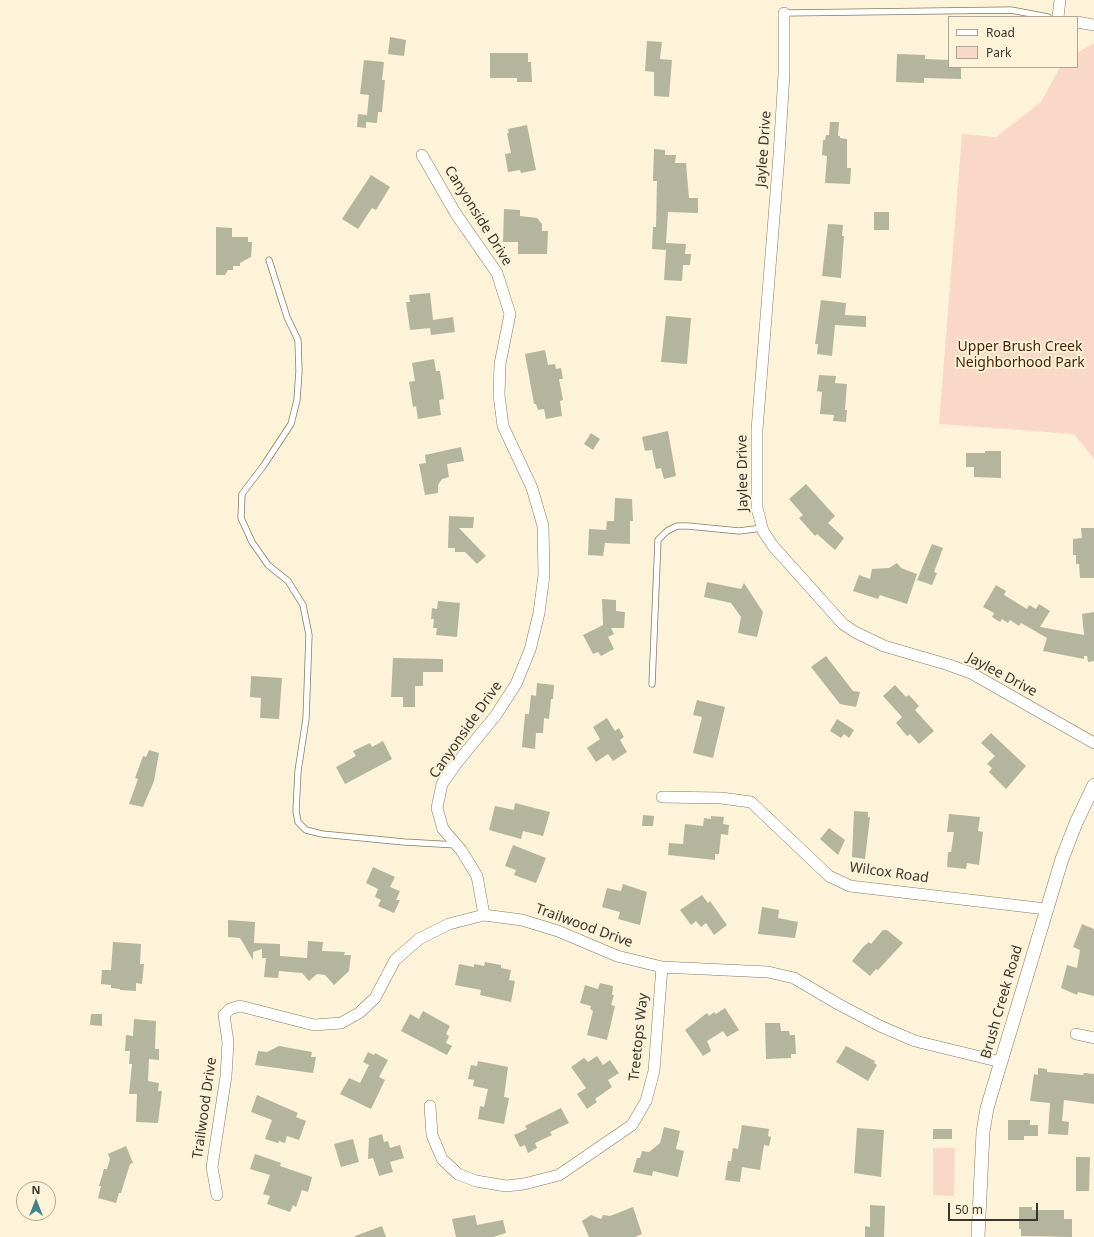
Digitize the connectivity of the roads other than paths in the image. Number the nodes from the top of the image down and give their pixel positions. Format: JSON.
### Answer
{"nodes":[{"id":1,"x":1060,"y":0,"type":"edge"},
{"id":2,"x":784,"y":13,"type":"joint"},
{"id":3,"x":1043,"y":16,"type":"edge"},
{"id":4,"x":1058,"y":16,"type":"edge"},
{"id":5,"x":1078,"y":22,"type":"edge"},
{"id":6,"x":1094,"y":25,"type":"edge"},
{"id":7,"x":422,"y":155,"type":"dead end"},
{"id":8,"x":269,"y":260,"type":"dead end"},
{"id":9,"x":762,"y":528,"type":"junction"},
{"id":10,"x":652,"y":684,"type":"dead end"},
{"id":11,"x":1094,"y":743,"type":"edge"},
{"id":12,"x":1094,"y":785,"type":"edge"},
{"id":13,"x":662,"y":797,"type":"dead end"},
{"id":14,"x":457,"y":845,"type":"junction"},
{"id":15,"x":1046,"y":909,"type":"junction"},
{"id":16,"x":484,"y":914,"type":"junction"},
{"id":17,"x":662,"y":967,"type":"junction"},
{"id":18,"x":1076,"y":1034,"type":"dead end"},
{"id":19,"x":1094,"y":1038,"type":"edge"},
{"id":20,"x":1001,"y":1062,"type":"junction"},
{"id":21,"x":430,"y":1106,"type":"dead end"},
{"id":22,"x":217,"y":1195,"type":"dead end"},
{"id":23,"x":978,"y":1237,"type":"edge"}],
"edges":[{"from":1,"to":4,"type":"street"},
{"from":2,"to":3,"type":"lane"},
{"from":2,"to":9,"type":"street","name":"Jaylee Drive"},
{"from":5,"to":6,"type":"street"},
{"from":7,"to":14,"type":"street","name":"Canyonside Drive"},
{"from":8,"to":14,"type":"lane"},
{"from":9,"to":10,"type":"lane"},
{"from":9,"to":11,"type":"street","name":"Jaylee Drive"},
{"from":12,"to":15,"type":"street","name":"Brush Creek Road"},
{"from":13,"to":15,"type":"street","name":"Wilcox Road"},
{"from":14,"to":16,"type":"street","name":"Canyonside Drive"},
{"from":15,"to":20,"type":"street","name":"Brush Creek Road"},
{"from":16,"to":17,"type":"street","name":"Trailwood Drive"},
{"from":16,"to":22,"type":"street","name":"Trailwood Drive"},
{"from":17,"to":20,"type":"street","name":"Trailwood Drive"},
{"from":17,"to":21,"type":"street","name":"Treetops Way"},
{"from":18,"to":19,"type":"street"},
{"from":20,"to":23,"type":"street","name":"Brush Creek Road"}]}
